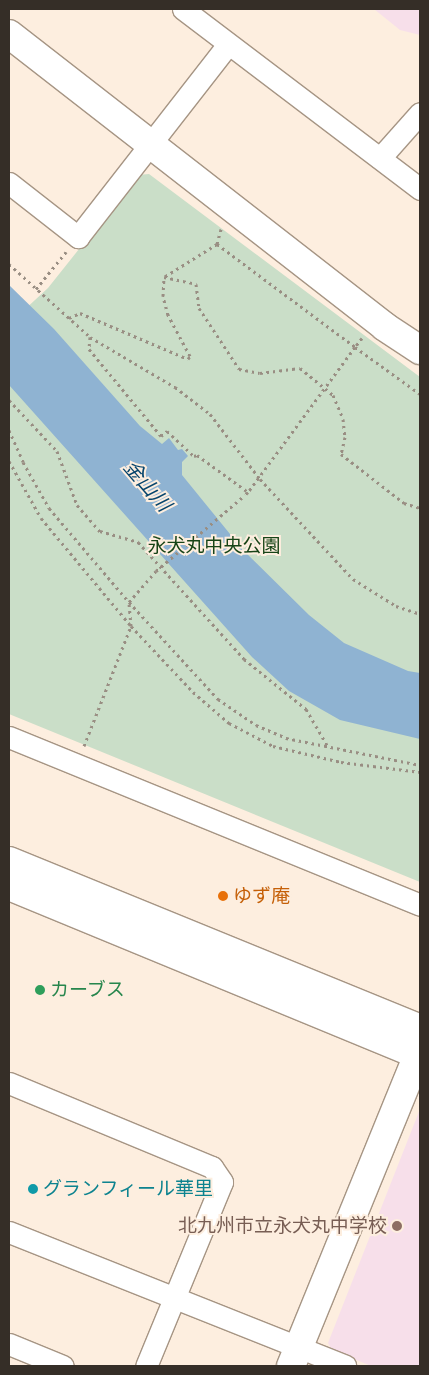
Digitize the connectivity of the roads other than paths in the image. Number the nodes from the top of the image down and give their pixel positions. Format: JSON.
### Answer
{"nodes":[{"id":1,"x":183,"y":9,"type":"edge"},
{"id":2,"x":9,"y":34,"type":"edge"},
{"id":3,"x":228,"y":44,"type":"junction"},
{"id":4,"x":420,"y":113,"type":"edge"},
{"id":5,"x":148,"y":145,"type":"junction"},
{"id":6,"x":380,"y":158,"type":"junction"},
{"id":7,"x":9,"y":183,"type":"edge"},
{"id":8,"x":420,"y":189,"type":"edge"},
{"id":9,"x":420,"y":350,"type":"edge"},
{"id":10,"x":9,"y":737,"type":"edge"},
{"id":11,"x":9,"y":861,"type":"edge"},
{"id":12,"x":9,"y":886,"type":"edge"},
{"id":13,"x":420,"y":905,"type":"edge"},
{"id":14,"x":420,"y":1047,"type":"edge"},
{"id":15,"x":9,"y":1084,"type":"edge"},
{"id":16,"x":9,"y":1232,"type":"edge"},
{"id":17,"x":175,"y":1298,"type":"junction"},
{"id":18,"x":9,"y":1344,"type":"edge"},
{"id":19,"x":295,"y":1357,"type":"edge"},
{"id":20,"x":63,"y":1366,"type":"edge"},
{"id":21,"x":146,"y":1366,"type":"edge"},
{"id":22,"x":345,"y":1366,"type":"edge"}],
"edges":[{"from":1,"to":3,"type":"street"},
{"from":2,"to":5,"type":"street"},
{"from":3,"to":5,"type":"street"},
{"from":3,"to":6,"type":"street"},
{"from":4,"to":6,"type":"street"},
{"from":5,"to":7,"type":"street"},
{"from":5,"to":9,"type":"street"},
{"from":6,"to":8,"type":"street"},
{"from":10,"to":13,"type":"street"},
{"from":11,"to":14,"type":"street"},
{"from":12,"to":14,"type":"street"},
{"from":14,"to":19,"type":"street"},
{"from":15,"to":17,"type":"street"},
{"from":16,"to":17,"type":"street"},
{"from":17,"to":19,"type":"street"},
{"from":17,"to":21,"type":"street"},
{"from":18,"to":20,"type":"street"},
{"from":19,"to":22,"type":"street"}]}
